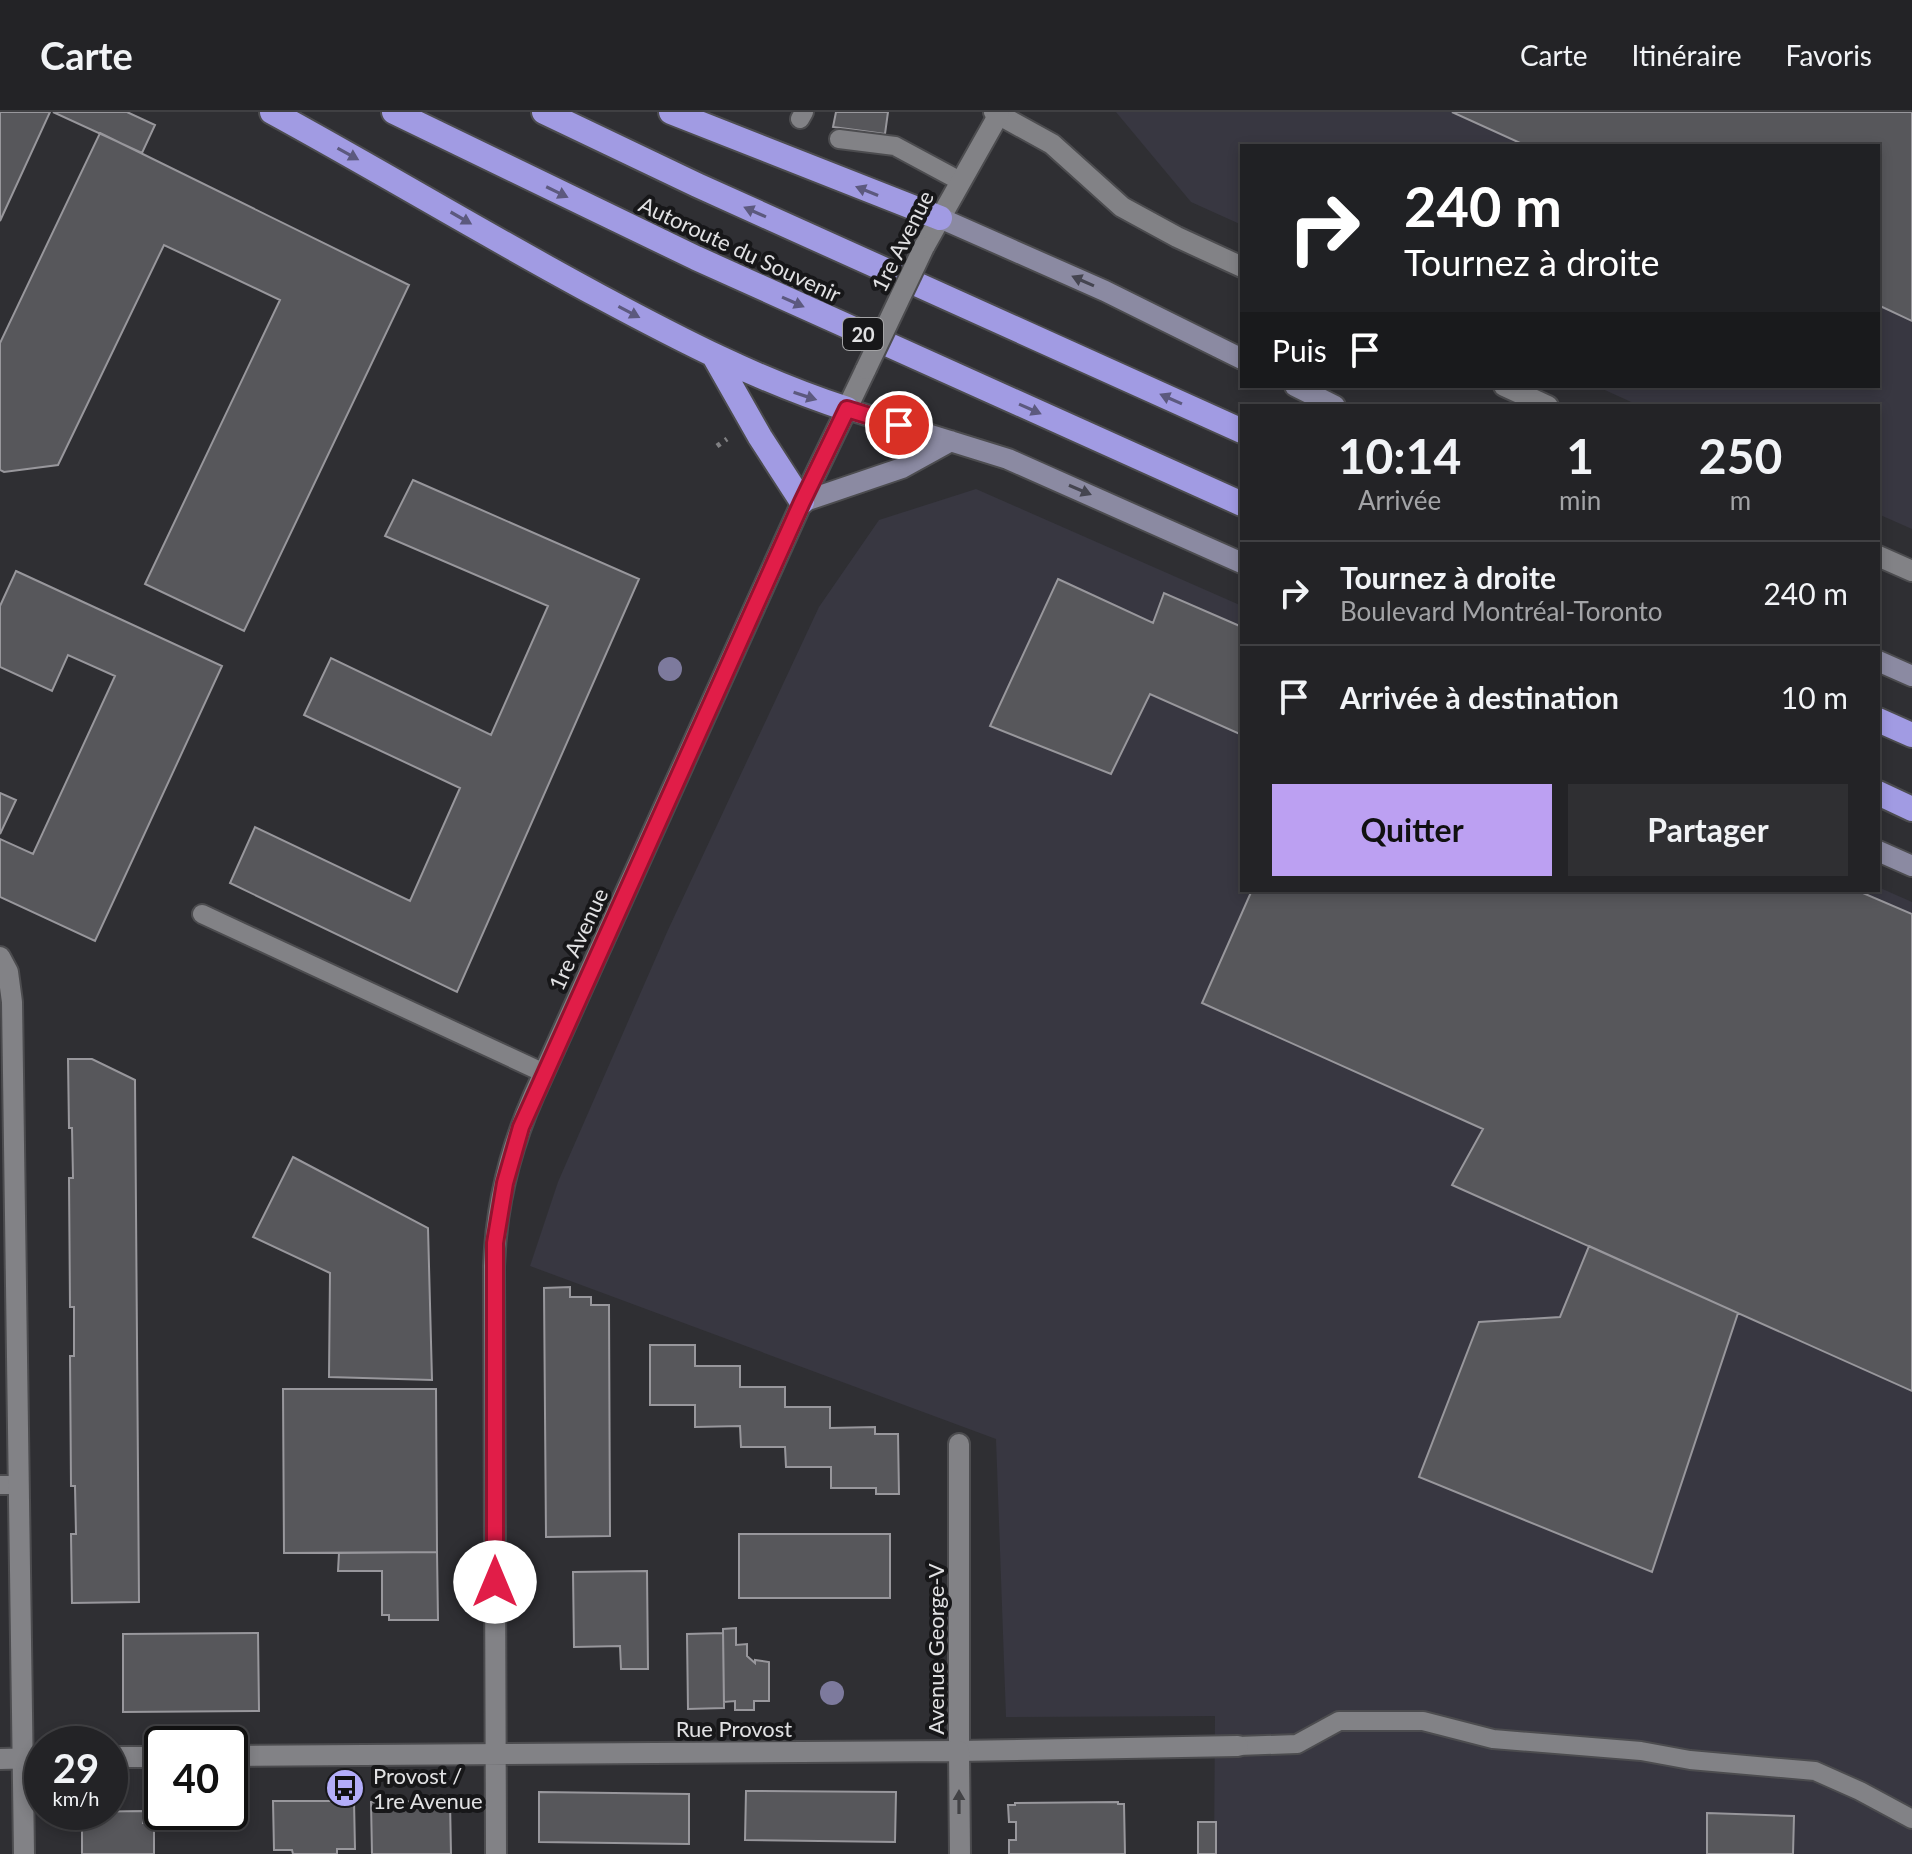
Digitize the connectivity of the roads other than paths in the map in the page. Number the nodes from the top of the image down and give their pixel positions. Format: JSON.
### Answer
{"nodes":[{"id":1,"x":272,"y":112,"type":"edge"},
{"id":2,"x":394,"y":112,"type":"edge"},
{"id":3,"x":544,"y":112,"type":"edge"},
{"id":4,"x":671,"y":112,"type":"edge"},
{"id":5,"x":998,"y":113,"type":"edge"},
{"id":6,"x":839,"y":139,"type":"dead end"},
{"id":7,"x":960,"y":181,"type":"junction"},
{"id":8,"x":940,"y":218,"type":"junction"},
{"id":9,"x":1240,"y":266,"type":"edge"},
{"id":10,"x":714,"y":356,"type":"junction"},
{"id":11,"x":1240,"y":358,"type":"edge"},
{"id":12,"x":1299,"y":388,"type":"edge"},
{"id":13,"x":1508,"y":388,"type":"edge"},
{"id":14,"x":1331,"y":404,"type":"edge"},
{"id":15,"x":1544,"y":404,"type":"edge"},
{"id":16,"x":847,"y":409,"type":"junction"},
{"id":17,"x":1240,"y":430,"type":"edge"},
{"id":18,"x":951,"y":441,"type":"junction"},
{"id":19,"x":802,"y":502,"type":"junction"},
{"id":20,"x":1240,"y":503,"type":"edge"},
{"id":21,"x":1880,"y":557,"type":"edge"},
{"id":22,"x":1240,"y":562,"type":"edge"},
{"id":23,"x":1912,"y":571,"type":"edge"},
{"id":24,"x":1880,"y":662,"type":"edge"},
{"id":25,"x":1912,"y":676,"type":"edge"},
{"id":26,"x":1880,"y":721,"type":"edge"},
{"id":27,"x":1912,"y":735,"type":"edge"},
{"id":28,"x":1880,"y":794,"type":"edge"},
{"id":29,"x":1912,"y":809,"type":"edge"},
{"id":30,"x":1880,"y":852,"type":"edge"},
{"id":31,"x":1912,"y":866,"type":"edge"},
{"id":32,"x":202,"y":914,"type":"dead end"},
{"id":33,"x":0,"y":957,"type":"edge"},
{"id":34,"x":544,"y":1073,"type":"junction"},
{"id":35,"x":959,"y":1444,"type":"dead end"},
{"id":36,"x":9,"y":1485,"type":"edge"},
{"id":37,"x":29,"y":1726,"type":"edge"},
{"id":38,"x":1238,"y":1746,"type":"joint"},
{"id":39,"x":959,"y":1751,"type":"junction"},
{"id":40,"x":496,"y":1752,"type":"junction"},
{"id":41,"x":248,"y":1756,"type":"edge"},
{"id":42,"x":24,"y":1758,"type":"edge"},
{"id":43,"x":0,"y":1759,"type":"edge"},
{"id":44,"x":1912,"y":1819,"type":"edge"},
{"id":45,"x":26,"y":1830,"type":"edge"},
{"id":46,"x":24,"y":1854,"type":"edge"},
{"id":47,"x":496,"y":1854,"type":"edge"},
{"id":48,"x":960,"y":1854,"type":"edge"}],
"edges":[{"from":1,"to":10,"type":"highway","one_way":true},
{"from":2,"to":20,"type":"highway","name":"Autoroute du Souvenir","number":"20","one_way":true},
{"from":17,"to":3,"type":"highway","name":"Autoroute du Souvenir","one_way":true},
{"from":8,"to":4,"type":"highway","one_way":true},
{"from":5,"to":7,"type":"street","name":"1re Avenue"},
{"from":5,"to":9,"type":"street"},
{"from":6,"to":7,"type":"lane"},
{"from":7,"to":8,"type":"street","name":"1re Avenue"},
{"from":11,"to":8,"type":"main road","one_way":true},
{"from":8,"to":16,"type":"street","name":"1re Avenue","bridge":true},
{"from":10,"to":16,"type":"highway","one_way":true},
{"from":10,"to":19,"type":"highway"},
{"from":12,"to":14,"type":"main road"},
{"from":13,"to":15,"type":"street"},
{"from":16,"to":18,"type":"main road"},
{"from":16,"to":19,"type":"street","name":"1re Avenue"},
{"from":18,"to":19,"type":"main road"},
{"from":18,"to":22,"type":"main road","one_way":true},
{"from":19,"to":34,"type":"street","name":"1re Avenue"},
{"from":21,"to":23,"type":"street"},
{"from":24,"to":25,"type":"main road"},
{"from":26,"to":27,"type":"highway"},
{"from":28,"to":29,"type":"highway"},
{"from":30,"to":31,"type":"main road"},
{"from":32,"to":34,"type":"lane"},
{"from":33,"to":36,"type":"street"},
{"from":34,"to":40,"type":"street","name":"1re Avenue"},
{"from":35,"to":39,"type":"street","name":"Avenue George-V"},
{"from":36,"to":37,"type":"street"},
{"from":38,"to":39,"type":"street","name":"Rue Provost"},
{"from":38,"to":44,"type":"lane"},
{"from":39,"to":40,"type":"street","name":"Rue Provost"},
{"from":48,"to":39,"type":"street","name":"Avenue George-V","one_way":true},
{"from":40,"to":41,"type":"street","name":"Rue Provost"},
{"from":40,"to":47,"type":"street","name":"1re Avenue"},
{"from":42,"to":43,"type":"street"},
{"from":45,"to":46,"type":"street"}]}
